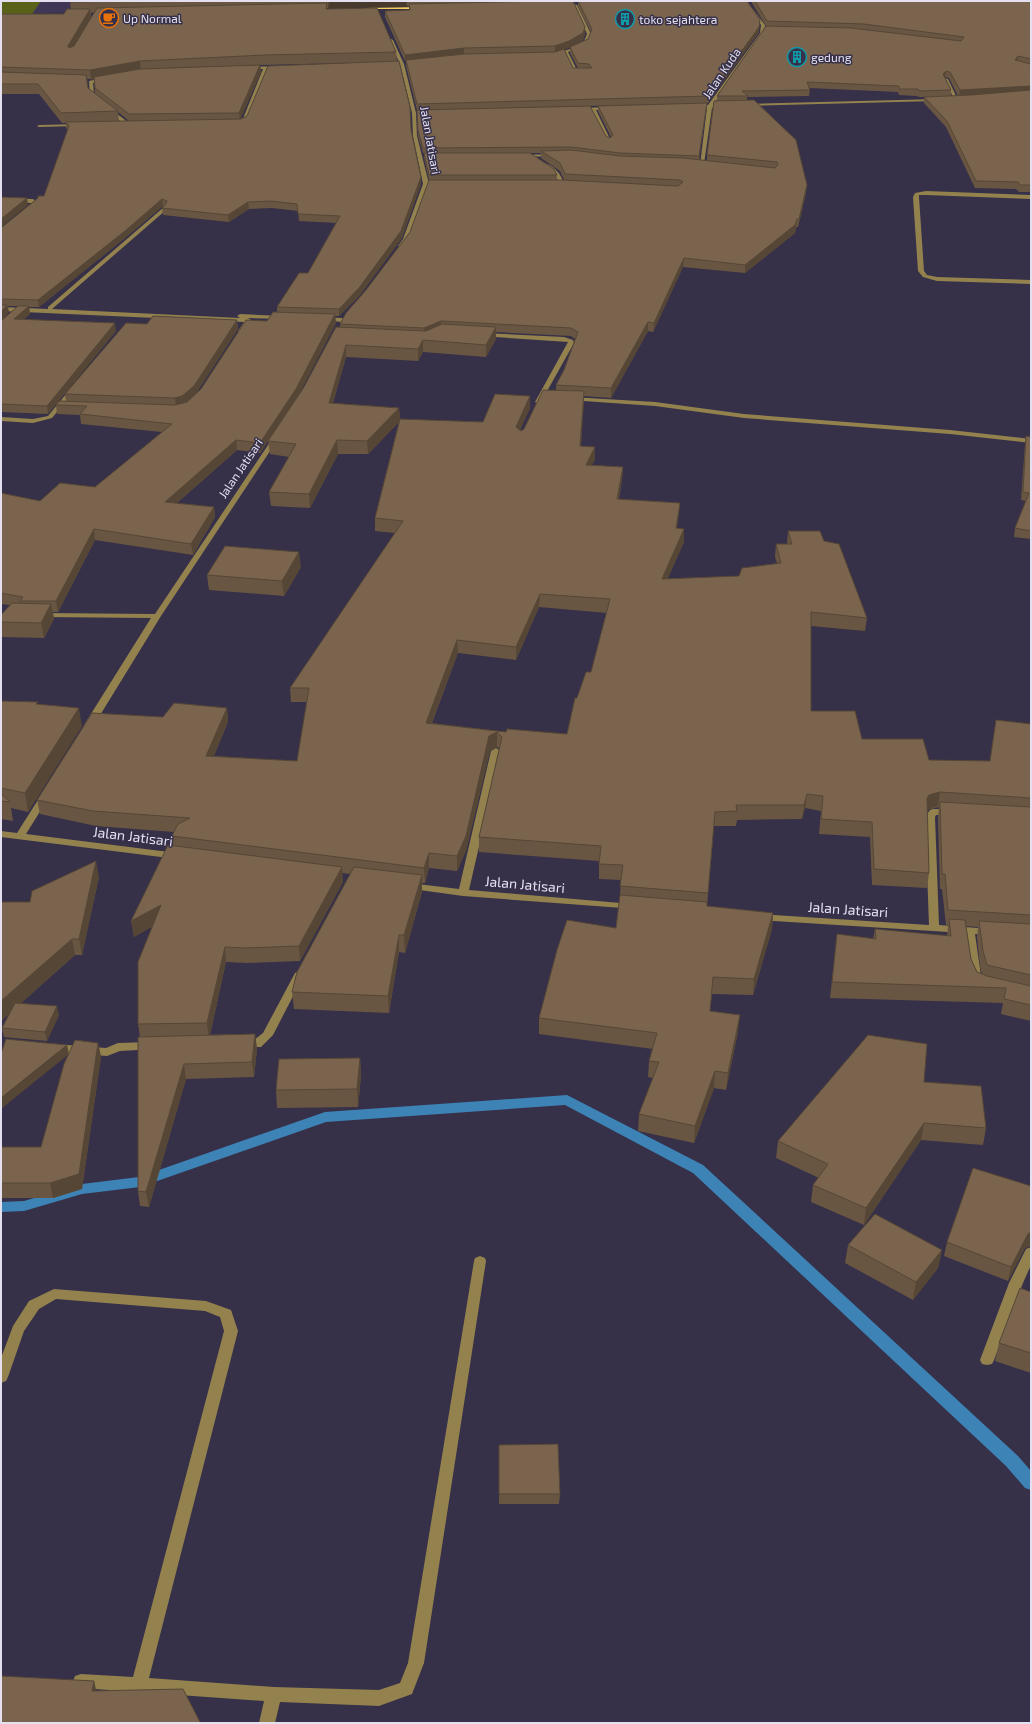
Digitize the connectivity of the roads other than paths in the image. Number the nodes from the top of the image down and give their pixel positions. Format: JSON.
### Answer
{"nodes":[{"id":1,"x":747,"y":1,"type":"edge"},
{"id":2,"x":758,"y":1,"type":"edge"},
{"id":3,"x":731,"y":2,"type":"edge"},
{"id":4,"x":583,"y":4,"type":"edge"},
{"id":5,"x":567,"y":5,"type":"edge"},
{"id":6,"x":575,"y":5,"type":"junction"},
{"id":7,"x":425,"y":8,"type":"edge"},
{"id":8,"x":378,"y":9,"type":"junction"},
{"id":9,"x":355,"y":10,"type":"edge"},
{"id":10,"x":381,"y":16,"type":"edge"},
{"id":11,"x":763,"y":29,"type":"junction"},
{"id":12,"x":770,"y":29,"type":"edge"},
{"id":13,"x":390,"y":36,"type":"edge"},
{"id":14,"x":566,"y":52,"type":"junction"},
{"id":15,"x":548,"y":55,"type":"edge"},
{"id":16,"x":409,"y":63,"type":"edge"},
{"id":17,"x":394,"y":64,"type":"edge"},
{"id":18,"x":402,"y":64,"type":"junction"},
{"id":19,"x":266,"y":67,"type":"junction"},
{"id":20,"x":290,"y":67,"type":"edge"},
{"id":21,"x":242,"y":68,"type":"edge"},
{"id":22,"x":589,"y":72,"type":"edge"},
{"id":23,"x":113,"y":77,"type":"edge"},
{"id":24,"x":946,"y":79,"type":"edge"},
{"id":25,"x":83,"y":82,"type":"edge"},
{"id":26,"x":91,"y":82,"type":"junction"},
{"id":27,"x":941,"y":99,"type":"edge"},
{"id":28,"x":949,"y":99,"type":"edge"},
{"id":29,"x":956,"y":99,"type":"junction"},
{"id":30,"x":963,"y":99,"type":"edge"},
{"id":31,"x":710,"y":106,"type":"junction"},
{"id":32,"x":730,"y":106,"type":"edge"},
{"id":33,"x":737,"y":106,"type":"edge"},
{"id":34,"x":687,"y":107,"type":"edge"},
{"id":35,"x":617,"y":108,"type":"edge"},
{"id":36,"x":570,"y":109,"type":"edge"},
{"id":37,"x":594,"y":109,"type":"junction"},
{"id":38,"x":414,"y":113,"type":"junction"},
{"id":39,"x":422,"y":113,"type":"edge"},
{"id":40,"x":127,"y":124,"type":"junction"},
{"id":41,"x":134,"y":124,"type":"edge"},
{"id":42,"x":230,"y":124,"type":"edge"},
{"id":43,"x":83,"y":125,"type":"edge"},
{"id":44,"x":119,"y":125,"type":"edge"},
{"id":45,"x":38,"y":126,"type":"dead end"},
{"id":46,"x":609,"y":141,"type":"edge"},
{"id":47,"x":563,"y":155,"type":"edge"},
{"id":48,"x":420,"y":156,"type":"junction"},
{"id":49,"x":427,"y":156,"type":"edge"},
{"id":50,"x":517,"y":156,"type":"edge"},
{"id":51,"x":532,"y":156,"type":"junction"},
{"id":52,"x":695,"y":164,"type":"edge"},
{"id":53,"x":702,"y":164,"type":"junction"},
{"id":54,"x":709,"y":165,"type":"edge"},
{"id":55,"x":426,"y":184,"type":"junction"},
{"id":56,"x":434,"y":184,"type":"edge"},
{"id":57,"x":555,"y":184,"type":"edge"},
{"id":58,"x":562,"y":184,"type":"junction"},
{"id":59,"x":570,"y":184,"type":"edge"},
{"id":60,"x":1031,"y":199,"type":"edge"},
{"id":61,"x":1,"y":200,"type":"edge"},
{"id":62,"x":164,"y":209,"type":"edge"},
{"id":63,"x":23,"y":215,"type":"edge"},
{"id":64,"x":398,"y":250,"type":"edge"},
{"id":65,"x":1031,"y":282,"type":"edge"},
{"id":66,"x":1,"y":309,"type":"edge"},
{"id":67,"x":17,"y":310,"type":"junction"},
{"id":68,"x":135,"y":315,"type":"junction"},
{"id":69,"x":12,"y":316,"type":"edge"},
{"id":70,"x":287,"y":318,"type":"edge"},
{"id":71,"x":319,"y":319,"type":"edge"},
{"id":72,"x":130,"y":321,"type":"dead end"},
{"id":73,"x":337,"y":331,"type":"edge"},
{"id":74,"x":472,"y":334,"type":"edge"},
{"id":75,"x":235,"y":339,"type":"edge"},
{"id":76,"x":77,"y":384,"type":"edge"},
{"id":77,"x":563,"y":398,"type":"edge"},
{"id":78,"x":58,"y":407,"type":"junction"},
{"id":79,"x":66,"y":408,"type":"edge"},
{"id":80,"x":534,"y":411,"type":"edge"},
{"id":81,"x":1,"y":418,"type":"edge"},
{"id":82,"x":280,"y":432,"type":"edge"},
{"id":83,"x":1031,"y":442,"type":"edge"},
{"id":84,"x":32,"y":615,"type":"edge"},
{"id":85,"x":157,"y":616,"type":"junction"},
{"id":86,"x":86,"y":729,"type":"edge"},
{"id":87,"x":496,"y":751,"type":"dead end"},
{"id":88,"x":49,"y":789,"type":"edge"},
{"id":89,"x":961,"y":812,"type":"edge"},
{"id":90,"x":1,"y":834,"type":"edge"},
{"id":91,"x":20,"y":836,"type":"junction"},
{"id":92,"x":185,"y":857,"type":"edge"},
{"id":93,"x":398,"y":885,"type":"edge"},
{"id":94,"x":463,"y":893,"type":"junction"},
{"id":95,"x":642,"y":908,"type":"edge"},
{"id":96,"x":751,"y":916,"type":"edge"},
{"id":97,"x":934,"y":928,"type":"junction"},
{"id":98,"x":969,"y":931,"type":"junction"},
{"id":99,"x":1000,"y":933,"type":"edge"},
{"id":100,"x":307,"y":960,"type":"edge"},
{"id":101,"x":979,"y":984,"type":"edge"},
{"id":102,"x":234,"y":1044,"type":"edge"},
{"id":103,"x":165,"y":1046,"type":"edge"},
{"id":104,"x":46,"y":1047,"type":"edge"},
{"id":105,"x":1031,"y":1252,"type":"edge"},
{"id":106,"x":480,"y":1261,"type":"dead end"},
{"id":107,"x":987,"y":1360,"type":"dead end"},
{"id":108,"x":1,"y":1377,"type":"edge"},
{"id":109,"x":70,"y":1681,"type":"edge"},
{"id":110,"x":138,"y":1685,"type":"junction"},
{"id":111,"x":274,"y":1694,"type":"junction"},
{"id":112,"x":267,"y":1723,"type":"edge"}],
"edges":[{"from":1,"to":2,"type":"main road"},
{"from":1,"to":3,"type":"main road"},
{"from":1,"to":11,"type":"street"},
{"from":4,"to":6,"type":"main road"},
{"from":5,"to":6,"type":"main road"},
{"from":6,"to":14,"type":"street"},
{"from":7,"to":8,"type":"main road"},
{"from":8,"to":9,"type":"main road"},
{"from":8,"to":10,"type":"street"},
{"from":11,"to":12,"type":"street"},
{"from":11,"to":31,"type":"street","name":"Jalan Kuda"},
{"from":13,"to":18,"type":"street","name":"Jalan Jatisari"},
{"from":14,"to":15,"type":"street"},
{"from":14,"to":22,"type":"street"},
{"from":16,"to":18,"type":"street"},
{"from":17,"to":18,"type":"street"},
{"from":18,"to":38,"type":"street","name":"Jalan Jatisari"},
{"from":19,"to":20,"type":"street"},
{"from":19,"to":21,"type":"street"},
{"from":19,"to":42,"type":"street"},
{"from":23,"to":26,"type":"street"},
{"from":24,"to":29,"type":"street"},
{"from":25,"to":26,"type":"street"},
{"from":26,"to":40,"type":"street"},
{"from":27,"to":33,"type":"street"},
{"from":28,"to":29,"type":"street"},
{"from":29,"to":30,"type":"street"},
{"from":31,"to":32,"type":"street"},
{"from":31,"to":34,"type":"street"},
{"from":31,"to":53,"type":"street","name":"Jalan Kuda"},
{"from":35,"to":37,"type":"street"},
{"from":36,"to":37,"type":"street"},
{"from":37,"to":46,"type":"street"},
{"from":38,"to":39,"type":"street"},
{"from":38,"to":48,"type":"street","name":"Jalan Jatisari"},
{"from":40,"to":41,"type":"street"},
{"from":40,"to":44,"type":"street"},
{"from":43,"to":45,"type":"street"},
{"from":47,"to":51,"type":"street"},
{"from":48,"to":49,"type":"street"},
{"from":48,"to":55,"type":"street","name":"Jalan Jatisari"},
{"from":50,"to":51,"type":"street"},
{"from":51,"to":58,"type":"street"},
{"from":52,"to":53,"type":"street"},
{"from":53,"to":54,"type":"street"},
{"from":55,"to":56,"type":"street"},
{"from":55,"to":64,"type":"street","name":"Jalan Jatisari"},
{"from":57,"to":58,"type":"street"},
{"from":58,"to":59,"type":"street"},
{"from":60,"to":65,"type":"street"},
{"from":61,"to":63,"type":"street"},
{"from":62,"to":70,"type":"street"},
{"from":66,"to":67,"type":"street"},
{"from":67,"to":68,"type":"street"},
{"from":67,"to":69,"type":"street"},
{"from":68,"to":72,"type":"street"},
{"from":68,"to":75,"type":"street"},
{"from":71,"to":73,"type":"street"},
{"from":74,"to":80,"type":"street"},
{"from":76,"to":78,"type":"street"},
{"from":77,"to":83,"type":"street"},
{"from":78,"to":79,"type":"street"},
{"from":78,"to":81,"type":"street"},
{"from":82,"to":85,"type":"street","name":"Jalan Jatisari"},
{"from":84,"to":85,"type":"street"},
{"from":85,"to":86,"type":"street","name":"Jalan Jatisari"},
{"from":87,"to":94,"type":"street"},
{"from":88,"to":91,"type":"street"},
{"from":89,"to":97,"type":"street"},
{"from":90,"to":91,"type":"street","name":"Jalan Jatisari"},
{"from":91,"to":92,"type":"street","name":"Jalan Jatisari"},
{"from":93,"to":94,"type":"street","name":"Jalan Jatisari"},
{"from":94,"to":95,"type":"street","name":"Jalan Jatisari"},
{"from":96,"to":97,"type":"street","name":"Jalan Jatisari"},
{"from":97,"to":98,"type":"street","name":"Jalan Jatisari"},
{"from":98,"to":99,"type":"street","name":"Jalan Jatisari"},
{"from":98,"to":101,"type":"street"},
{"from":100,"to":102,"type":"street"},
{"from":103,"to":104,"type":"street"},
{"from":105,"to":107,"type":"street"},
{"from":106,"to":111,"type":"street"},
{"from":108,"to":110,"type":"street"},
{"from":109,"to":110,"type":"street"},
{"from":110,"to":111,"type":"street"},
{"from":111,"to":112,"type":"street"}]}
